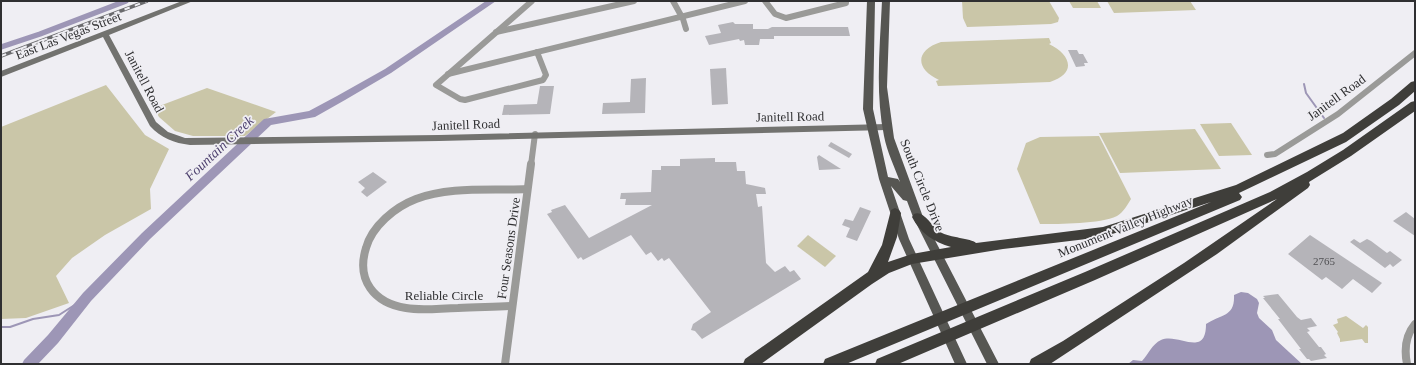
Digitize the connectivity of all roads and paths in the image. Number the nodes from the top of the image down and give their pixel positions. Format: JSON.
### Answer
{"nodes":[{"id":1,"x":189,"y":1,"type":"edge"},
{"id":2,"x":532,"y":1,"type":"edge"},
{"id":3,"x":634,"y":1,"type":"edge"},
{"id":4,"x":673,"y":1,"type":"edge"},
{"id":5,"x":745,"y":1,"type":"edge"},
{"id":6,"x":765,"y":1,"type":"edge"},
{"id":7,"x":846,"y":1,"type":"edge"},
{"id":8,"x":871,"y":1,"type":"edge"},
{"id":9,"x":886,"y":1,"type":"edge"},
{"id":10,"x":682,"y":16,"type":"junction"},
{"id":11,"x":686,"y":29,"type":"dead end"},
{"id":12,"x":495,"y":32,"type":"junction"},
{"id":13,"x":105,"y":34,"type":"junction"},
{"id":14,"x":537,"y":52,"type":"junction"},
{"id":15,"x":1415,"y":53,"type":"edge"},
{"id":16,"x":1,"y":74,"type":"edge"},
{"id":17,"x":448,"y":74,"type":"junction"},
{"id":18,"x":1415,"y":85,"type":"edge"},
{"id":19,"x":1415,"y":105,"type":"edge"},
{"id":20,"x":871,"y":127,"type":"junction"},
{"id":21,"x":887,"y":127,"type":"junction"},
{"id":22,"x":535,"y":134,"type":"junction"},
{"id":23,"x":1348,"y":135,"type":"junction"},
{"id":24,"x":1267,"y":155,"type":"dead end"},
{"id":25,"x":1342,"y":156,"type":"junction"},
{"id":26,"x":884,"y":179,"type":"junction"},
{"id":27,"x":527,"y":189,"type":"junction"},
{"id":28,"x":911,"y":199,"type":"junction"},
{"id":29,"x":895,"y":213,"type":"junction"},
{"id":30,"x":918,"y":218,"type":"junction"},
{"id":31,"x":1003,"y":244,"type":"junction"},
{"id":32,"x":937,"y":254,"type":"junction"},
{"id":33,"x":912,"y":259,"type":"junction"},
{"id":34,"x":872,"y":276,"type":"junction"},
{"id":35,"x":512,"y":306,"type":"junction"},
{"id":36,"x":1415,"y":324,"type":"edge"},
{"id":37,"x":1048,"y":360,"type":"edge"},
{"id":38,"x":505,"y":364,"type":"edge"},
{"id":39,"x":750,"y":364,"type":"edge"},
{"id":40,"x":830,"y":364,"type":"edge"},
{"id":41,"x":882,"y":364,"type":"edge"},
{"id":42,"x":961,"y":364,"type":"edge"},
{"id":43,"x":993,"y":364,"type":"edge"},
{"id":44,"x":1036,"y":364,"type":"edge"},
{"id":45,"x":1407,"y":364,"type":"edge"}],
"edges":[{"from":1,"to":13,"type":"street","name":"East Las Vegas Street"},
{"from":2,"to":12,"type":"street"},
{"from":3,"to":12,"type":"street"},
{"from":4,"to":10,"type":"street"},
{"from":5,"to":10,"type":"street"},
{"from":6,"to":7,"type":"street"},
{"from":8,"to":20,"type":"main road"},
{"from":9,"to":21,"type":"main road","name":"South Circle Drive"},
{"from":10,"to":11,"type":"street"},
{"from":10,"to":14,"type":"street"},
{"from":12,"to":17,"type":"street"},
{"from":13,"to":16,"type":"street","name":"East Las Vegas Street"},
{"from":13,"to":22,"type":"street","name":"Janitell Road"},
{"from":14,"to":17,"type":"street"},
{"from":14,"to":17,"type":"street"},
{"from":15,"to":24,"type":"street","name":"Janitell Road"},
{"from":18,"to":23,"type":"highway","name":"Monument Valley Highway"},
{"from":19,"to":25,"type":"highway"},
{"from":20,"to":21,"type":"street","name":"Janitell Road"},
{"from":20,"to":22,"type":"street","name":"Janitell Road"},
{"from":20,"to":26,"type":"main road"},
{"from":21,"to":28,"type":"main road","name":"South Circle Drive"},
{"from":22,"to":27,"type":"street","name":"Four Seasons Drive"},
{"from":23,"to":31,"type":"highway"},
{"from":23,"to":40,"type":"highway","name":"Monument Valley Highway"},
{"from":25,"to":37,"type":"highway"},
{"from":25,"to":41,"type":"highway"},
{"from":26,"to":28,"type":"main road"},
{"from":26,"to":29,"type":"main road"},
{"from":27,"to":35,"type":"street","name":"Four Seasons Drive"},
{"from":27,"to":35,"type":"street","name":"Reliable Circle"},
{"from":28,"to":30,"type":"main road","name":"South Circle Drive"},
{"from":29,"to":33,"type":"main road"},
{"from":29,"to":34,"type":"highway"},
{"from":30,"to":31,"type":"highway"},
{"from":30,"to":32,"type":"main road","name":"South Circle Drive"},
{"from":31,"to":32,"type":"highway"},
{"from":32,"to":33,"type":"highway"},
{"from":32,"to":43,"type":"main road","name":"South Circle Drive"},
{"from":33,"to":34,"type":"highway"},
{"from":33,"to":42,"type":"main road"},
{"from":34,"to":39,"type":"highway"},
{"from":35,"to":38,"type":"street","name":"Four Seasons Drive"},
{"from":36,"to":45,"type":"street"},
{"from":37,"to":44,"type":"highway"}]}
